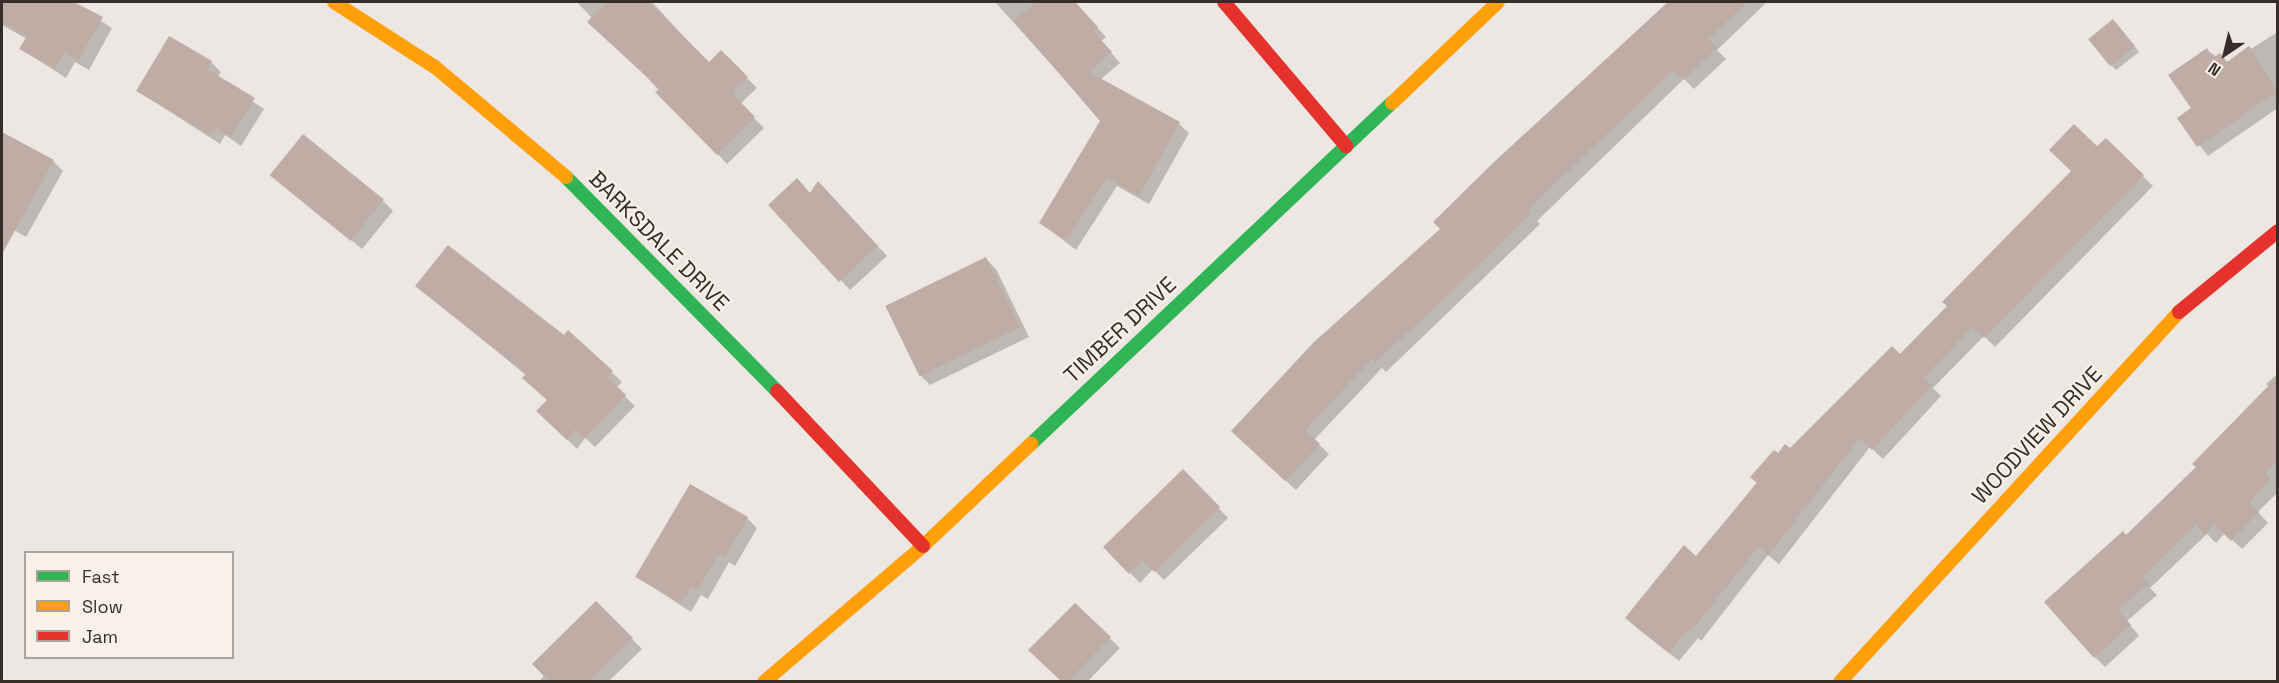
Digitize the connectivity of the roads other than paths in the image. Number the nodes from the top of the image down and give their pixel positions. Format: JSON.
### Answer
{"nodes":[{"id":1,"x":334,"y":2,"type":"edge"},
{"id":2,"x":1224,"y":2,"type":"edge"},
{"id":3,"x":1498,"y":2,"type":"edge"},
{"id":4,"x":1346,"y":146,"type":"junction"},
{"id":5,"x":2277,"y":231,"type":"edge"},
{"id":6,"x":923,"y":546,"type":"junction"},
{"id":7,"x":764,"y":681,"type":"edge"},
{"id":8,"x":1840,"y":681,"type":"edge"}],
"edges":[{"from":1,"to":6,"type":"street","name":"BARKSDALE DRIVE"},
{"from":2,"to":4,"type":"street"},
{"from":3,"to":4,"type":"street","name":"TIMBER DRIVE"},
{"from":4,"to":6,"type":"street","name":"TIMBER DRIVE"},
{"from":5,"to":8,"type":"street","name":"WOODVIEW DRIVE"},
{"from":6,"to":7,"type":"street","name":"TIMBER DRIVE"}]}
